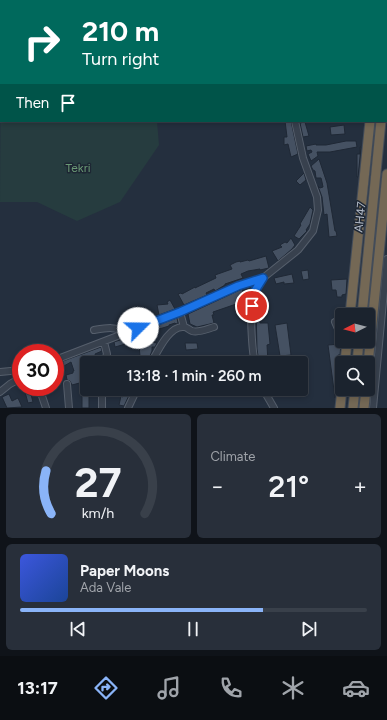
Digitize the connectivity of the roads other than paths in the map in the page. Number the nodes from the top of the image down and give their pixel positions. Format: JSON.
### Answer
{"nodes":[{"id":1,"x":295,"y":122,"type":"edge"},
{"id":2,"x":370,"y":122,"type":"edge"},
{"id":3,"x":381,"y":122,"type":"edge"},
{"id":4,"x":387,"y":174,"type":"edge"},
{"id":5,"x":387,"y":259,"type":"edge"},
{"id":6,"x":263,"y":278,"type":"junction"},
{"id":7,"x":351,"y":308,"type":"edge"},
{"id":8,"x":363,"y":308,"type":"edge"},
{"id":9,"x":180,"y":312,"type":"junction"},
{"id":10,"x":184,"y":327,"type":"junction"},
{"id":11,"x":214,"y":327,"type":"dead end"},
{"id":12,"x":94,"y":330,"type":"dead end"},
{"id":13,"x":127,"y":333,"type":"junction"},
{"id":14,"x":104,"y":342,"type":"junction"},
{"id":15,"x":106,"y":356,"type":"edge"},
{"id":16,"x":156,"y":356,"type":"edge"},
{"id":17,"x":253,"y":356,"type":"edge"},
{"id":18,"x":369,"y":356,"type":"edge"},
{"id":19,"x":64,"y":357,"type":"edge"},
{"id":20,"x":12,"y":371,"type":"edge"},
{"id":21,"x":0,"y":372,"type":"edge"},
{"id":22,"x":12,"y":383,"type":"edge"},
{"id":23,"x":67,"y":384,"type":"dead end"},
{"id":24,"x":0,"y":392,"type":"edge"},
{"id":25,"x":42,"y":396,"type":"edge"},
{"id":26,"x":102,"y":396,"type":"edge"},
{"id":27,"x":134,"y":396,"type":"edge"},
{"id":28,"x":267,"y":396,"type":"edge"},
{"id":29,"x":341,"y":396,"type":"edge"},
{"id":30,"x":354,"y":396,"type":"edge"},
{"id":31,"x":365,"y":396,"type":"edge"},
{"id":32,"x":46,"y":408,"type":"edge"},
{"id":33,"x":70,"y":408,"type":"edge"},
{"id":34,"x":102,"y":408,"type":"edge"},
{"id":35,"x":128,"y":408,"type":"edge"},
{"id":36,"x":274,"y":408,"type":"edge"},
{"id":37,"x":340,"y":408,"type":"edge"},
{"id":38,"x":353,"y":408,"type":"edge"},
{"id":39,"x":364,"y":408,"type":"edge"},
{"id":40,"x":373,"y":408,"type":"edge"}],
"edges":[{"from":1,"to":6,"type":"street"},
{"from":2,"to":7,"type":"highway"},
{"from":3,"to":8,"type":"highway","name":"AH47"},
{"from":4,"to":18,"type":"highway","name":"AH47"},
{"from":5,"to":40,"type":"street"},
{"from":6,"to":9,"type":"street"},
{"from":6,"to":17,"type":"street"},
{"from":9,"to":10,"type":"street"},
{"from":9,"to":13,"type":"street"},
{"from":10,"to":11,"type":"street"},
{"from":10,"to":16,"type":"street"},
{"from":12,"to":13,"type":"street"},
{"from":13,"to":14,"type":"street"},
{"from":14,"to":15,"type":"street"},
{"from":14,"to":19,"type":"street"},
{"from":20,"to":21,"type":"street"},
{"from":22,"to":24,"type":"street"},
{"from":23,"to":33,"type":"street"},
{"from":25,"to":32,"type":"street"},
{"from":26,"to":34,"type":"street"},
{"from":27,"to":35,"type":"street"},
{"from":28,"to":36,"type":"street"},
{"from":29,"to":37,"type":"highway"},
{"from":30,"to":38,"type":"highway"},
{"from":31,"to":39,"type":"highway"}]}
